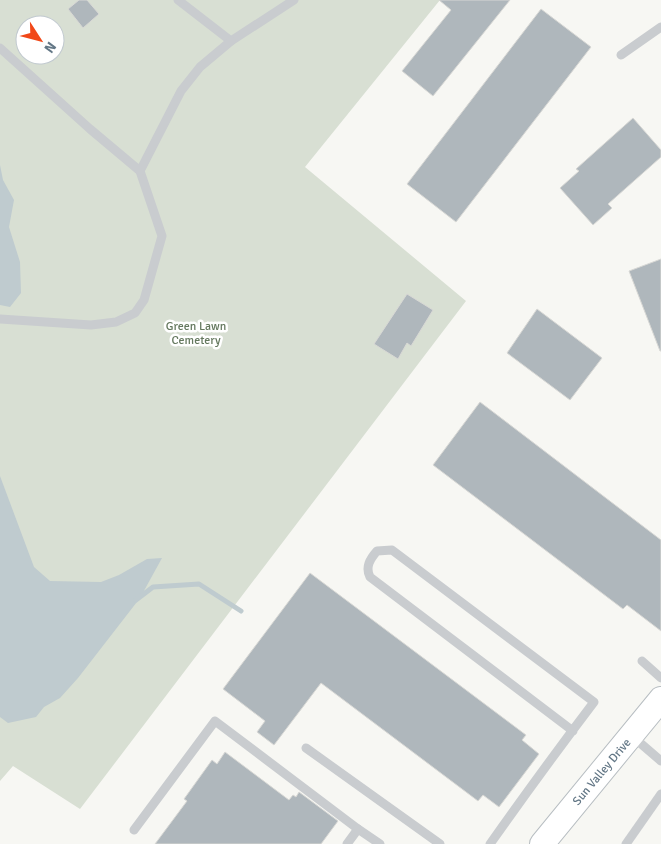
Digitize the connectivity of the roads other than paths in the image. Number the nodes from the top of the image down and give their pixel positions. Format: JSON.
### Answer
{"nodes":[{"id":1,"x":178,"y":0,"type":"edge"},
{"id":2,"x":294,"y":0,"type":"edge"},
{"id":3,"x":661,"y":27,"type":"edge"},
{"id":4,"x":232,"y":41,"type":"junction"},
{"id":5,"x":0,"y":48,"type":"edge"},
{"id":6,"x":620,"y":55,"type":"dead end"},
{"id":7,"x":140,"y":171,"type":"junction"},
{"id":8,"x":0,"y":319,"type":"edge"},
{"id":9,"x":642,"y":661,"type":"dead end"},
{"id":10,"x":661,"y":678,"type":"edge"},
{"id":11,"x":661,"y":699,"type":"edge"},
{"id":12,"x":573,"y":731,"type":"junction"},
{"id":13,"x":632,"y":736,"type":"junction"},
{"id":14,"x":306,"y":748,"type":"dead end"},
{"id":15,"x":661,"y":761,"type":"edge"},
{"id":16,"x":661,"y":794,"type":"edge"},
{"id":17,"x":358,"y":829,"type":"junction"},
{"id":18,"x":134,"y":830,"type":"dead end"},
{"id":19,"x":347,"y":844,"type":"edge"},
{"id":20,"x":380,"y":844,"type":"edge"},
{"id":21,"x":440,"y":844,"type":"edge"},
{"id":22,"x":490,"y":844,"type":"edge"},
{"id":23,"x":542,"y":844,"type":"edge"},
{"id":24,"x":626,"y":844,"type":"edge"}],
"edges":[{"from":1,"to":4,"type":"lane"},
{"from":2,"to":4,"type":"lane"},
{"from":3,"to":6,"type":"lane"},
{"from":4,"to":7,"type":"lane"},
{"from":5,"to":7,"type":"lane"},
{"from":7,"to":8,"type":"lane"},
{"from":9,"to":10,"type":"lane"},
{"from":11,"to":13,"type":"street","name":"Sun Valley Drive"},
{"from":12,"to":12,"type":"lane"},
{"from":12,"to":22,"type":"lane"},
{"from":13,"to":15,"type":"lane"},
{"from":13,"to":23,"type":"street","name":"Sun Valley Drive"},
{"from":14,"to":21,"type":"lane"},
{"from":16,"to":24,"type":"lane"},
{"from":17,"to":18,"type":"lane"},
{"from":17,"to":19,"type":"lane"},
{"from":17,"to":20,"type":"lane"}]}
